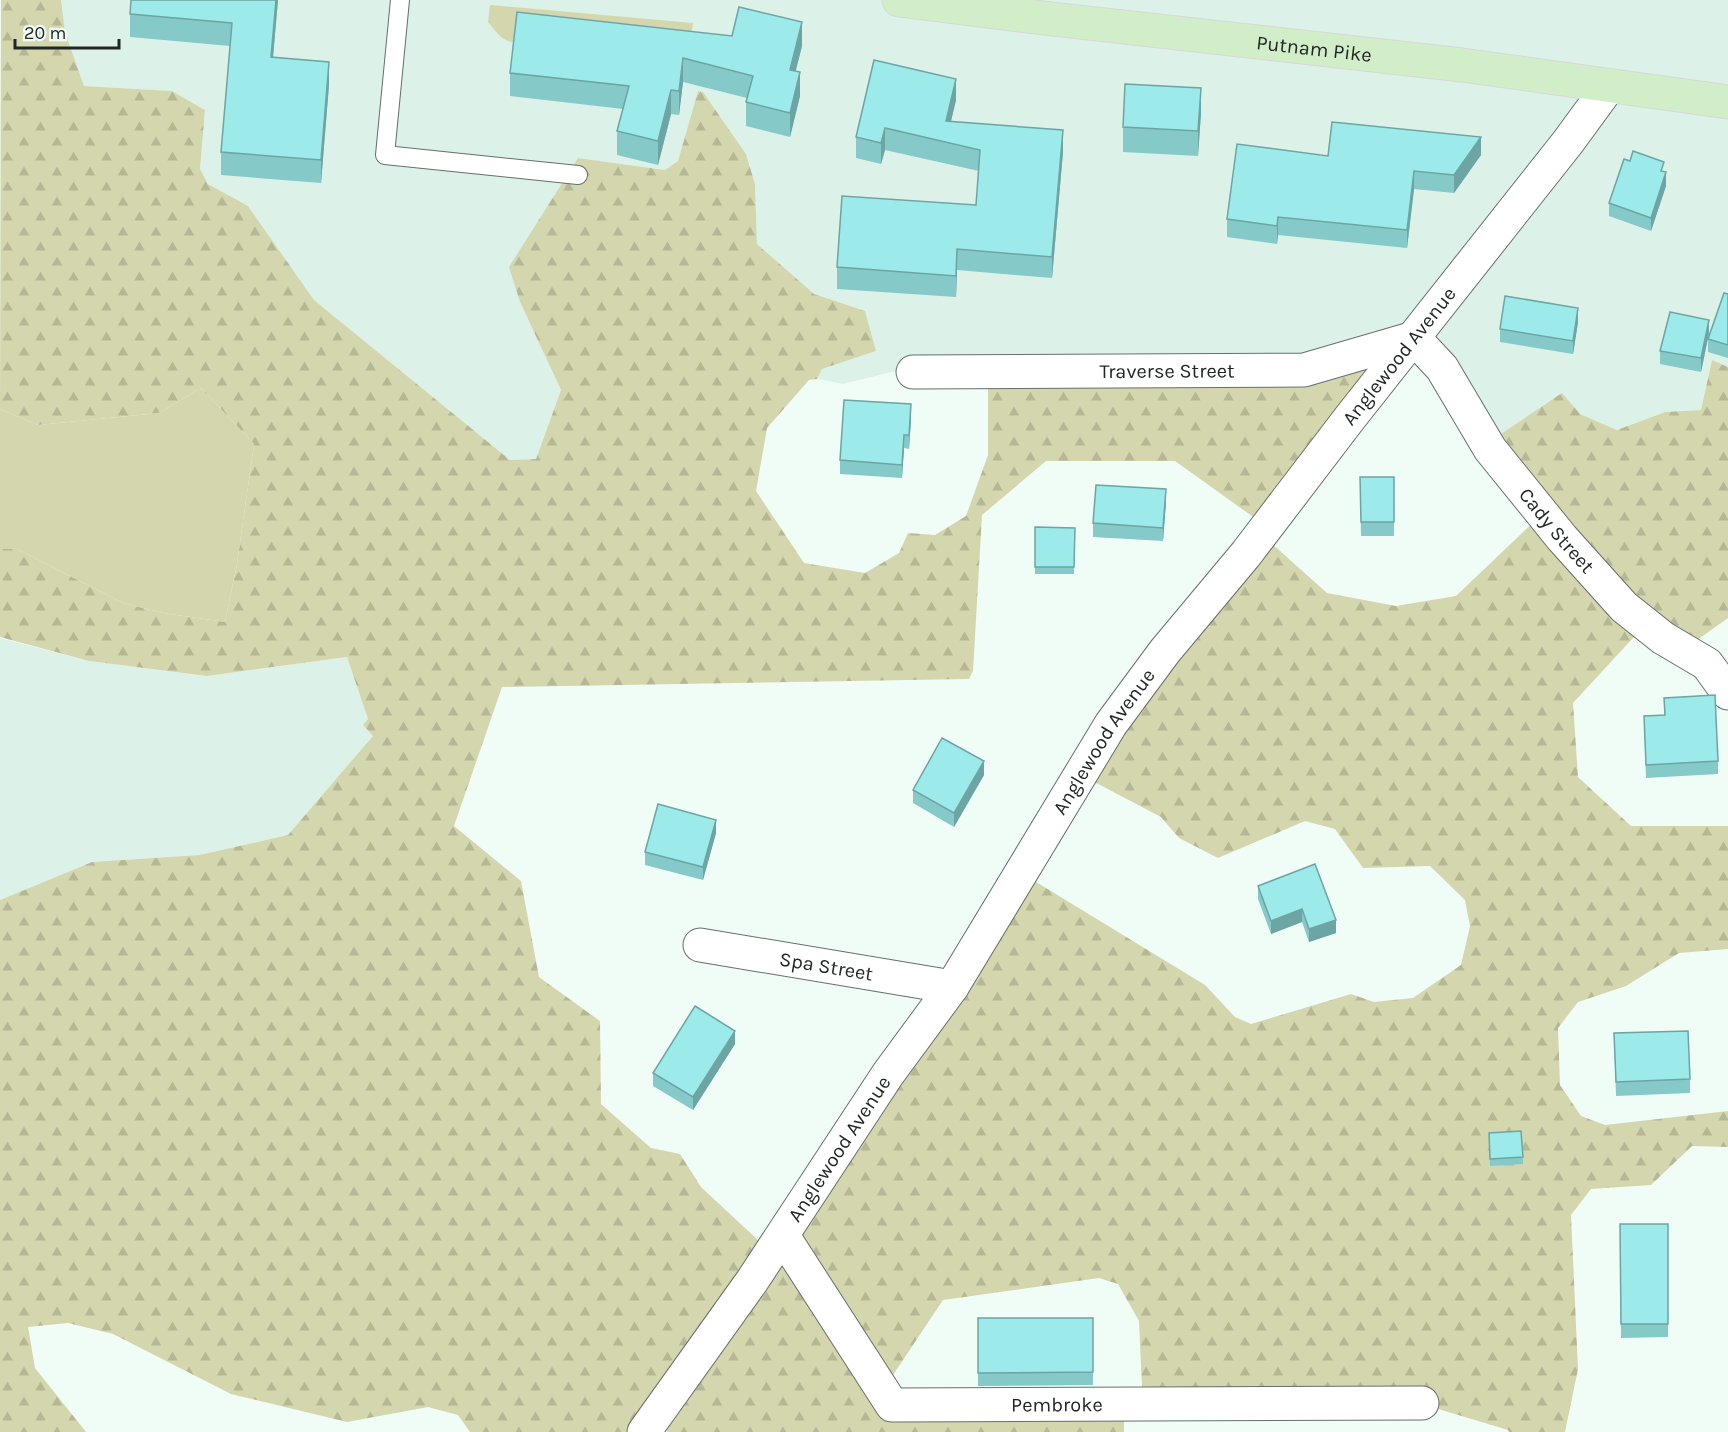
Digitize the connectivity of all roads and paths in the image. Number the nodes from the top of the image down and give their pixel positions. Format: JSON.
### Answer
{"nodes":[{"id":1,"x":400,"y":0,"type":"edge"},
{"id":2,"x":900,"y":0,"type":"edge"},
{"id":3,"x":1609,"y":86,"type":"junction"},
{"id":4,"x":1728,"y":102,"type":"edge"},
{"id":5,"x":578,"y":175,"type":"dead end"},
{"id":6,"x":1414,"y":339,"type":"junction"},
{"id":7,"x":913,"y":372,"type":"dead end"},
{"id":8,"x":1728,"y":693,"type":"edge"},
{"id":9,"x":700,"y":945,"type":"dead end"},
{"id":10,"x":952,"y":987,"type":"junction"},
{"id":11,"x":783,"y":1236,"type":"junction"},
{"id":12,"x":1422,"y":1403,"type":"dead end"},
{"id":13,"x":644,"y":1432,"type":"edge"}],
"edges":[{"from":1,"to":5,"type":"lane"},
{"from":2,"to":3,"type":"main road","name":"Putnam Pike"},
{"from":3,"to":4,"type":"main road","name":"Putnam Pike"},
{"from":3,"to":6,"type":"street","name":"Anglewood Avenue"},
{"from":6,"to":7,"type":"street","name":"Traverse Street"},
{"from":6,"to":8,"type":"street","name":"Cady Street"},
{"from":6,"to":10,"type":"street","name":"Anglewood Avenue"},
{"from":9,"to":10,"type":"street","name":"Spa Street"},
{"from":10,"to":11,"type":"street","name":"Anglewood Avenue"},
{"from":11,"to":12,"type":"street","name":"Pembroke"},
{"from":11,"to":13,"type":"street","name":"Anglewood Avenue"}]}
